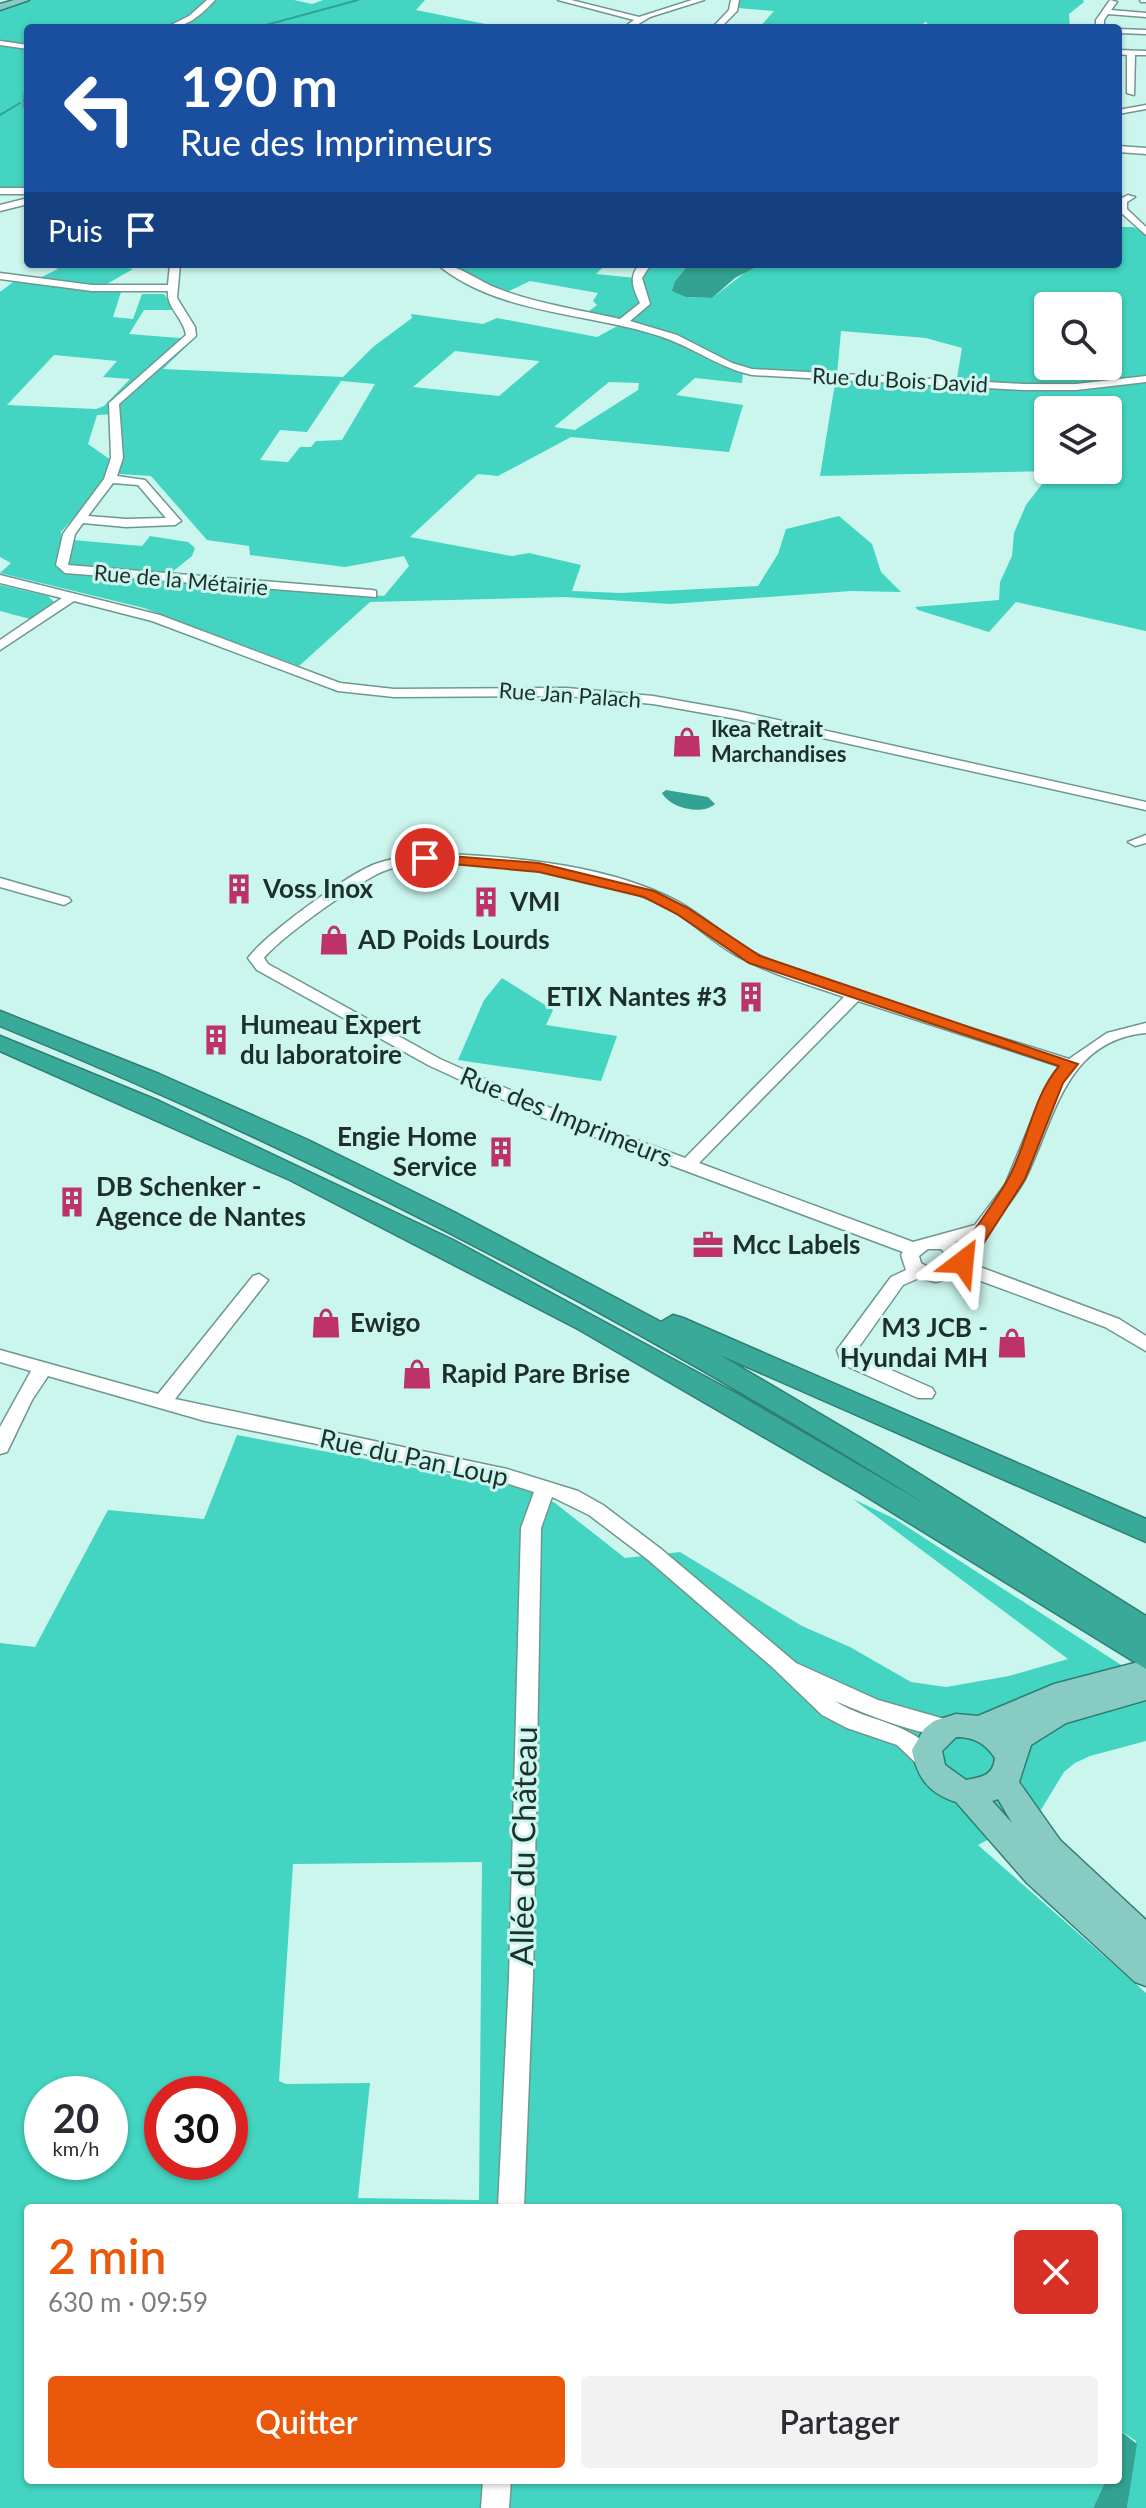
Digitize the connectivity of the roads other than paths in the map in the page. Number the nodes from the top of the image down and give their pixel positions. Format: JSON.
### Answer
{"nodes":[{"id":1,"x":21,"y":0,"type":"edge"},
{"id":2,"x":211,"y":0,"type":"edge"},
{"id":3,"x":565,"y":0,"type":"edge"},
{"id":4,"x":700,"y":0,"type":"edge"},
{"id":5,"x":735,"y":0,"type":"edge"},
{"id":6,"x":1115,"y":0,"type":"edge"},
{"id":7,"x":0,"y":6,"type":"edge"},
{"id":8,"x":1107,"y":12,"type":"junction"},
{"id":9,"x":1146,"y":15,"type":"edge"},
{"id":10,"x":638,"y":19,"type":"junction"},
{"id":11,"x":178,"y":24,"type":"edge"},
{"id":12,"x":632,"y":24,"type":"edge"},
{"id":13,"x":720,"y":24,"type":"edge"},
{"id":14,"x":1102,"y":24,"type":"edge"},
{"id":15,"x":1122,"y":31,"type":"edge"},
{"id":16,"x":1146,"y":32,"type":"edge"},
{"id":17,"x":0,"y":43,"type":"edge"},
{"id":18,"x":24,"y":46,"type":"edge"},
{"id":19,"x":1122,"y":52,"type":"edge"},
{"id":20,"x":1131,"y":53,"type":"junction"},
{"id":21,"x":1146,"y":53,"type":"edge"},
{"id":22,"x":1129,"y":70,"type":"junction"},
{"id":23,"x":1146,"y":71,"type":"edge"},
{"id":24,"x":1131,"y":93,"type":"dead end"},
{"id":25,"x":1146,"y":107,"type":"edge"},
{"id":26,"x":1122,"y":109,"type":"edge"},
{"id":27,"x":1122,"y":149,"type":"edge"},
{"id":28,"x":1146,"y":151,"type":"edge"},
{"id":29,"x":1122,"y":157,"type":"edge"},
{"id":30,"x":1146,"y":158,"type":"edge"},
{"id":31,"x":0,"y":191,"type":"edge"},
{"id":32,"x":24,"y":191,"type":"edge"},
{"id":33,"x":1122,"y":194,"type":"edge"},
{"id":34,"x":1131,"y":197,"type":"junction"},
{"id":35,"x":24,"y":202,"type":"edge"},
{"id":36,"x":1146,"y":202,"type":"edge"},
{"id":37,"x":0,"y":208,"type":"edge"},
{"id":38,"x":1122,"y":214,"type":"edge"},
{"id":39,"x":1146,"y":232,"type":"edge"},
{"id":40,"x":174,"y":268,"type":"edge"},
{"id":41,"x":449,"y":268,"type":"edge"},
{"id":42,"x":641,"y":268,"type":"edge"},
{"id":43,"x":0,"y":276,"type":"edge"},
{"id":44,"x":171,"y":288,"type":"junction"},
{"id":45,"x":597,"y":317,"type":"dead end"},
{"id":46,"x":622,"y":323,"type":"junction"},
{"id":47,"x":1146,"y":379,"type":"edge"},
{"id":48,"x":110,"y":479,"type":"junction"},
{"id":49,"x":80,"y":519,"type":"junction"},
{"id":50,"x":0,"y":579,"type":"edge"},
{"id":51,"x":372,"y":594,"type":"dead end"},
{"id":52,"x":73,"y":596,"type":"junction"},
{"id":53,"x":0,"y":646,"type":"edge"},
{"id":54,"x":1146,"y":806,"type":"edge"},
{"id":55,"x":0,"y":882,"type":"edge"},
{"id":56,"x":64,"y":901,"type":"dead end"},
{"id":57,"x":855,"y":995,"type":"junction"},
{"id":58,"x":0,"y":1018,"type":"edge"},
{"id":59,"x":1146,"y":1028,"type":"edge"},
{"id":60,"x":0,"y":1043,"type":"edge"},
{"id":61,"x":1069,"y":1064,"type":"junction"},
{"id":62,"x":687,"y":1166,"type":"junction"},
{"id":63,"x":981,"y":1229,"type":"junction"},
{"id":64,"x":920,"y":1246,"type":"junction"},
{"id":65,"x":503,"y":1249,"type":"junction"},
{"id":66,"x":962,"y":1265,"type":"junction"},
{"id":67,"x":919,"y":1271,"type":"junction"},
{"id":68,"x":259,"y":1280,"type":"dead end"},
{"id":69,"x":1146,"y":1345,"type":"edge"},
{"id":70,"x":0,"y":1356,"type":"edge"},
{"id":71,"x":43,"y":1368,"type":"junction"},
{"id":72,"x":925,"y":1393,"type":"dead end"},
{"id":73,"x":162,"y":1402,"type":"junction"},
{"id":74,"x":0,"y":1447,"type":"edge"},
{"id":75,"x":546,"y":1486,"type":"junction"},
{"id":76,"x":1133,"y":1526,"type":"edge"},
{"id":77,"x":1146,"y":1538,"type":"edge"},
{"id":78,"x":1146,"y":1631,"type":"edge"},
{"id":79,"x":1146,"y":1657,"type":"edge"},
{"id":80,"x":779,"y":1660,"type":"junction"},
{"id":81,"x":1146,"y":1671,"type":"edge"},
{"id":82,"x":1146,"y":1689,"type":"edge"},
{"id":83,"x":1102,"y":1692,"type":"junction"},
{"id":84,"x":947,"y":1728,"type":"junction"},
{"id":85,"x":981,"y":1728,"type":"junction"},
{"id":86,"x":927,"y":1760,"type":"junction"},
{"id":87,"x":1006,"y":1769,"type":"junction"},
{"id":88,"x":966,"y":1792,"type":"junction"},
{"id":89,"x":1146,"y":1940,"type":"edge"},
{"id":90,"x":1146,"y":1972,"type":"edge"},
{"id":91,"x":511,"y":2204,"type":"edge"},
{"id":92,"x":497,"y":2484,"type":"edge"},
{"id":93,"x":495,"y":2508,"type":"edge"}],
"edges":[{"from":1,"to":7,"type":"main road"},
{"from":2,"to":11,"type":"street"},
{"from":3,"to":10,"type":"street"},
{"from":4,"to":10,"type":"street"},
{"from":5,"to":13,"type":"street"},
{"from":6,"to":8,"type":"street"},
{"from":8,"to":9,"type":"street"},
{"from":8,"to":14,"type":"street"},
{"from":10,"to":12,"type":"street"},
{"from":15,"to":16,"type":"street"},
{"from":17,"to":18,"type":"street"},
{"from":19,"to":20,"type":"street"},
{"from":20,"to":21,"type":"street"},
{"from":20,"to":22,"type":"street"},
{"from":22,"to":23,"type":"street"},
{"from":22,"to":24,"type":"street"},
{"from":25,"to":26,"type":"street"},
{"from":27,"to":28,"type":"street"},
{"from":29,"to":30,"type":"street"},
{"from":31,"to":32,"type":"street"},
{"from":33,"to":34,"type":"street"},
{"from":34,"to":36,"type":"street"},
{"from":34,"to":38,"type":"street"},
{"from":35,"to":37,"type":"street"},
{"from":38,"to":39,"type":"street"},
{"from":40,"to":44,"type":"street"},
{"from":41,"to":46,"type":"street"},
{"from":42,"to":46,"type":"street"},
{"from":43,"to":44,"type":"street"},
{"from":44,"to":48,"type":"street","name":"Rue de la Métairie"},
{"from":45,"to":46,"type":"street"},
{"from":46,"to":47,"type":"street","name":"Rue du Bois David"},
{"from":48,"to":49,"type":"street","name":"Rue de la Métairie"},
{"from":48,"to":49,"type":"street"},
{"from":49,"to":51,"type":"street","name":"Rue de la Métairie"},
{"from":50,"to":52,"type":"street","name":"Rue Jan Palach"},
{"from":52,"to":53,"type":"street"},
{"from":52,"to":54,"type":"street","name":"Rue Jan Palach"},
{"from":55,"to":56,"type":"street"},
{"from":57,"to":61,"type":"street","name":"Rue des Imprimeurs"},
{"from":57,"to":62,"type":"street"},
{"from":57,"to":62,"type":"street","name":"Rue des Imprimeurs"},
{"from":58,"to":65,"type":"highway"},
{"from":59,"to":61,"type":"street"},
{"from":60,"to":79,"type":"highway"},
{"from":61,"to":63,"type":"street"},
{"from":62,"to":64,"type":"street","name":"Rue des Imprimeurs"},
{"from":63,"to":64,"type":"street"},
{"from":63,"to":66,"type":"street"},
{"from":64,"to":66,"type":"street","name":"Rue des Imprimeurs"},
{"from":64,"to":67,"type":"street"},
{"from":65,"to":76,"type":"highway"},
{"from":65,"to":78,"type":"highway"},
{"from":66,"to":67,"type":"street"},
{"from":66,"to":69,"type":"street","name":"Rue des Imprimeurs"},
{"from":67,"to":72,"type":"street"},
{"from":68,"to":73,"type":"street"},
{"from":70,"to":71,"type":"street","name":"Rue du Pan Loup"},
{"from":71,"to":73,"type":"street","name":"Rue du Pan Loup"},
{"from":71,"to":74,"type":"street"},
{"from":73,"to":75,"type":"street","name":"Rue du Pan Loup"},
{"from":75,"to":80,"type":"street","name":"Rue du Pan Loup"},
{"from":75,"to":91,"type":"street","name":"Allée du Château"},
{"from":76,"to":77,"type":"highway"},
{"from":80,"to":84,"type":"street","name":"Rue du Pan Loup"},
{"from":80,"to":86,"type":"street","name":"Rue du Pan Loup"},
{"from":81,"to":83,"type":"main road"},
{"from":82,"to":83,"type":"main road"},
{"from":83,"to":85,"type":"main road"},
{"from":83,"to":87,"type":"main road"},
{"from":84,"to":85,"type":"main road"},
{"from":84,"to":86,"type":"main road"},
{"from":85,"to":87,"type":"main road"},
{"from":86,"to":88,"type":"main road"},
{"from":87,"to":88,"type":"main road"},
{"from":87,"to":89,"type":"main road"},
{"from":88,"to":90,"type":"main road"},
{"from":92,"to":93,"type":"street"}]}
